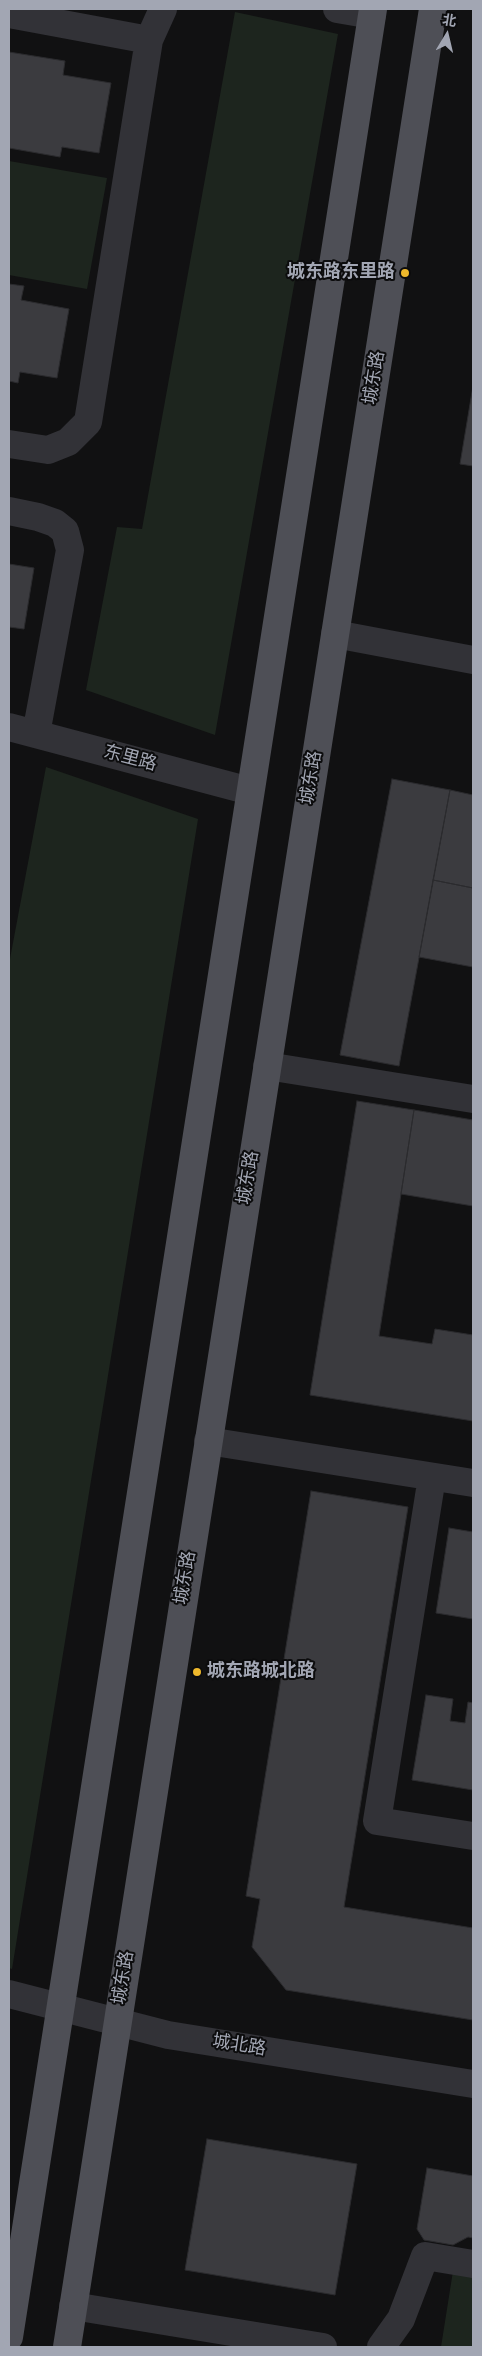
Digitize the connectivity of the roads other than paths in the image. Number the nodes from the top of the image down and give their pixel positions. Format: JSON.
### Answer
{"nodes":[{"id":1,"x":163,"y":9,"type":"edge"},
{"id":2,"x":337,"y":9,"type":"edge"},
{"id":3,"x":433,"y":9,"type":"edge"},
{"id":4,"x":373,"y":12,"type":"edge"},
{"id":5,"x":9,"y":14,"type":"edge"},
{"id":6,"x":149,"y":40,"type":"junction"},
{"id":7,"x":9,"y":444,"type":"edge"},
{"id":8,"x":9,"y":511,"type":"edge"},
{"id":9,"x":335,"y":634,"type":"junction"},
{"id":10,"x":473,"y":660,"type":"edge"},
{"id":11,"x":9,"y":727,"type":"edge"},
{"id":12,"x":36,"y":734,"type":"junction"},
{"id":13,"x":250,"y":791,"type":"junction"},
{"id":14,"x":267,"y":1066,"type":"junction"},
{"id":15,"x":473,"y":1099,"type":"edge"},
{"id":16,"x":208,"y":1441,"type":"junction"},
{"id":17,"x":432,"y":1477,"type":"junction"},
{"id":18,"x":473,"y":1483,"type":"edge"},
{"id":19,"x":473,"y":1836,"type":"edge"},
{"id":20,"x":9,"y":1994,"type":"edge"},
{"id":21,"x":60,"y":2007,"type":"junction"},
{"id":22,"x":117,"y":2022,"type":"junction"},
{"id":23,"x":473,"y":2084,"type":"edge"},
{"id":24,"x":473,"y":2264,"type":"edge"},
{"id":25,"x":74,"y":2306,"type":"junction"},
{"id":26,"x":9,"y":2337,"type":"edge"},
{"id":27,"x":67,"y":2347,"type":"edge"},
{"id":28,"x":323,"y":2347,"type":"edge"},
{"id":29,"x":382,"y":2347,"type":"edge"}],
"edges":[{"from":1,"to":6,"type":"street"},
{"from":2,"to":4,"type":"street"},
{"from":3,"to":9,"type":"main road","name":"城东路"},
{"from":4,"to":13,"type":"main road"},
{"from":5,"to":6,"type":"street"},
{"from":6,"to":7,"type":"street"},
{"from":8,"to":12,"type":"street"},
{"from":9,"to":10,"type":"street"},
{"from":9,"to":14,"type":"main road","name":"城东路"},
{"from":11,"to":12,"type":"street","name":"东里路"},
{"from":12,"to":13,"type":"street","name":"东里路"},
{"from":13,"to":21,"type":"main road"},
{"from":14,"to":15,"type":"street"},
{"from":14,"to":16,"type":"main road","name":"城东路"},
{"from":16,"to":17,"type":"street"},
{"from":16,"to":22,"type":"main road","name":"城东路"},
{"from":17,"to":18,"type":"street"},
{"from":17,"to":19,"type":"street"},
{"from":20,"to":21,"type":"street","name":"城北路"},
{"from":21,"to":22,"type":"street","name":"城北路"},
{"from":21,"to":26,"type":"main road"},
{"from":22,"to":23,"type":"street","name":"城北路"},
{"from":22,"to":25,"type":"main road","name":"城东路"},
{"from":24,"to":29,"type":"street"},
{"from":25,"to":27,"type":"main road","name":"城东路"},
{"from":25,"to":28,"type":"street"}]}
